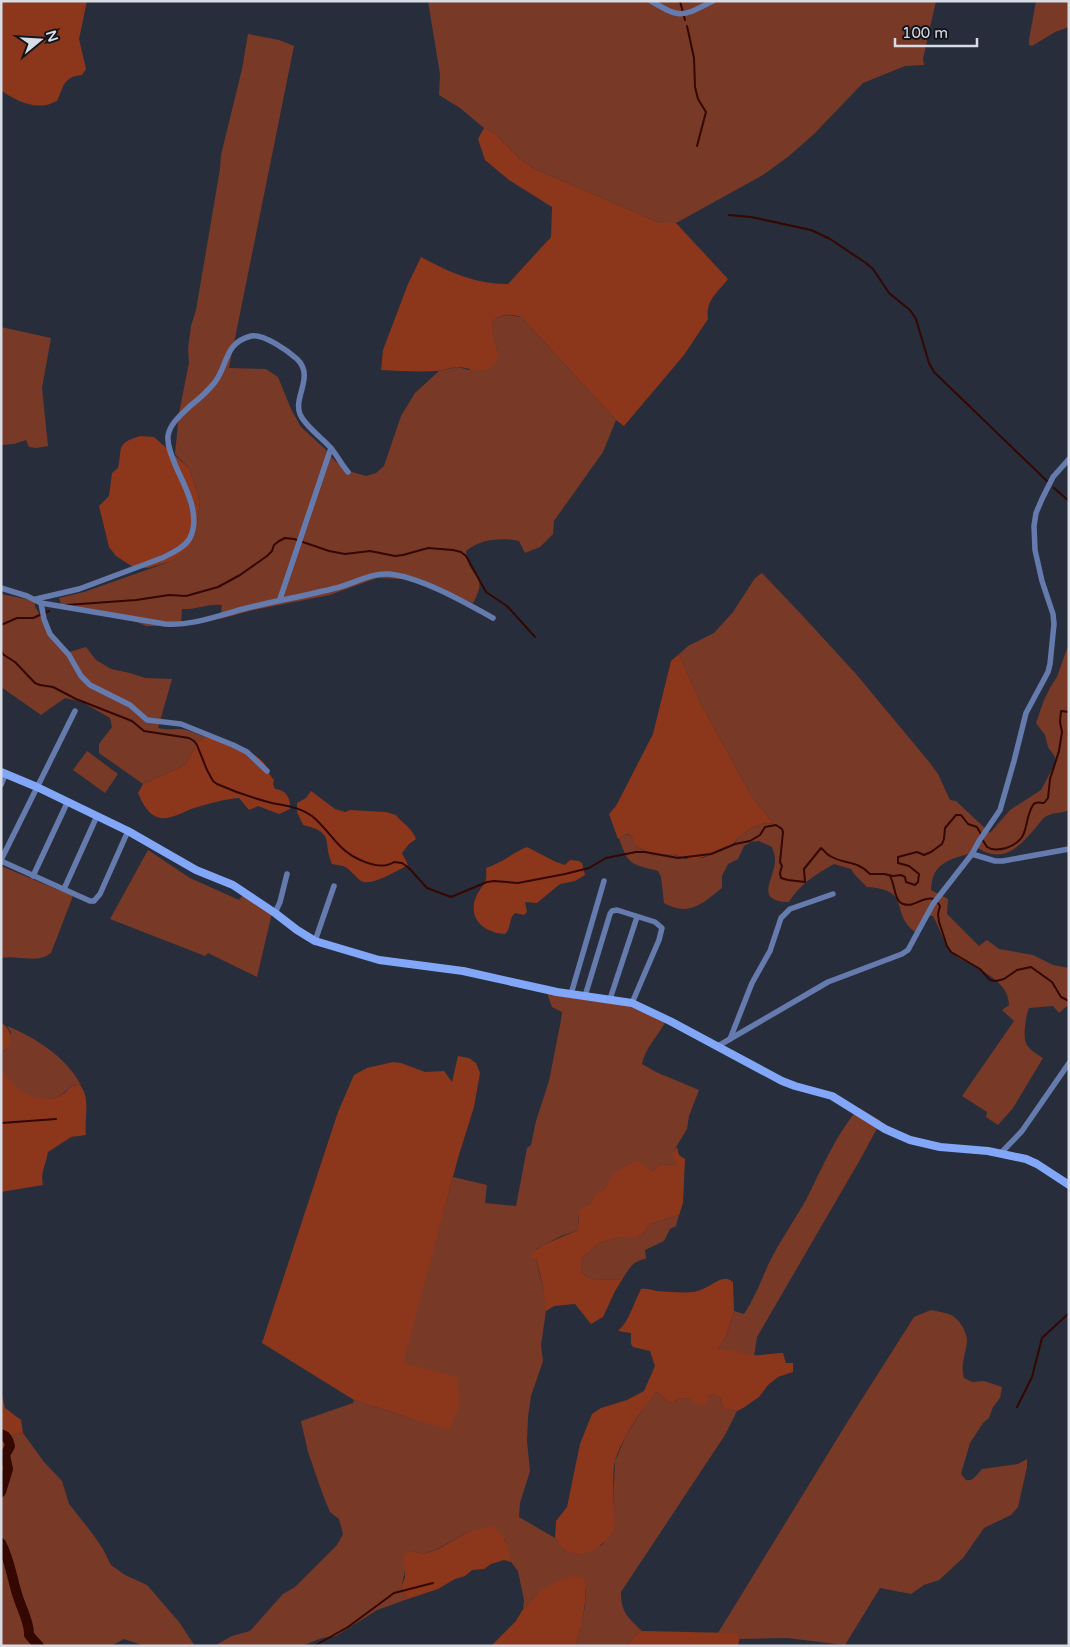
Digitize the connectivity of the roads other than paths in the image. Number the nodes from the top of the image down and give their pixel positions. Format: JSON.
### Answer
{"nodes":[{"id":1,"x":651,"y":1,"type":"edge"},
{"id":2,"x":713,"y":1,"type":"edge"},
{"id":3,"x":331,"y":448,"type":"junction"},
{"id":4,"x":1069,"y":459,"type":"edge"},
{"id":5,"x":348,"y":472,"type":"dead end"},
{"id":6,"x":1,"y":588,"type":"edge"},
{"id":7,"x":280,"y":600,"type":"junction"},
{"id":8,"x":38,"y":601,"type":"junction"},
{"id":9,"x":493,"y":618,"type":"dead end"},
{"id":10,"x":75,"y":711,"type":"dead end"},
{"id":11,"x":267,"y":771,"type":"dead end"},
{"id":12,"x":4,"y":773,"type":"edge"},
{"id":13,"x":1,"y":784,"type":"edge"},
{"id":14,"x":37,"y":787,"type":"junction"},
{"id":15,"x":68,"y":802,"type":"junction"},
{"id":16,"x":97,"y":816,"type":"junction"},
{"id":17,"x":128,"y":831,"type":"junction"},
{"id":18,"x":1069,"y":849,"type":"edge"},
{"id":19,"x":972,"y":854,"type":"junction"},
{"id":20,"x":1,"y":861,"type":"edge"},
{"id":21,"x":288,"y":874,"type":"dead end"},
{"id":22,"x":33,"y":876,"type":"junction"},
{"id":23,"x":604,"y":881,"type":"dead end"},
{"id":24,"x":334,"y":886,"type":"dead end"},
{"id":25,"x":64,"y":889,"type":"junction"},
{"id":26,"x":833,"y":894,"type":"dead end"},
{"id":27,"x":275,"y":913,"type":"junction"},
{"id":28,"x":636,"y":917,"type":"junction"},
{"id":29,"x":315,"y":940,"type":"junction"},
{"id":30,"x":571,"y":994,"type":"junction"},
{"id":31,"x":584,"y":996,"type":"junction"},
{"id":32,"x":610,"y":999,"type":"junction"},
{"id":33,"x":632,"y":1004,"type":"junction"},
{"id":34,"x":730,"y":1039,"type":"junction"},
{"id":35,"x":718,"y":1046,"type":"junction"},
{"id":36,"x":1069,"y":1063,"type":"edge"},
{"id":37,"x":1000,"y":1154,"type":"junction"},
{"id":38,"x":1069,"y":1185,"type":"edge"}],
"edges":[{"from":1,"to":2,"type":"street"},
{"from":3,"to":5,"type":"street"},
{"from":3,"to":7,"type":"street"},
{"from":3,"to":8,"type":"street"},
{"from":4,"to":19,"type":"street"},
{"from":6,"to":8,"type":"street"},
{"from":7,"to":8,"type":"street"},
{"from":7,"to":9,"type":"street"},
{"from":8,"to":11,"type":"street"},
{"from":10,"to":14,"type":"street"},
{"from":12,"to":13,"type":"street"},
{"from":12,"to":14,"type":"street"},
{"from":14,"to":15,"type":"street"},
{"from":14,"to":20,"type":"street"},
{"from":15,"to":16,"type":"street"},
{"from":15,"to":22,"type":"street"},
{"from":16,"to":17,"type":"street"},
{"from":16,"to":25,"type":"street"},
{"from":17,"to":25,"type":"street"},
{"from":17,"to":27,"type":"street"},
{"from":18,"to":19,"type":"street"},
{"from":19,"to":34,"type":"street"},
{"from":20,"to":22,"type":"street"},
{"from":21,"to":27,"type":"street"},
{"from":22,"to":25,"type":"street"},
{"from":23,"to":30,"type":"street"},
{"from":24,"to":29,"type":"street"},
{"from":26,"to":34,"type":"street"},
{"from":27,"to":29,"type":"street"},
{"from":28,"to":31,"type":"street"},
{"from":28,"to":32,"type":"street"},
{"from":28,"to":33,"type":"street"},
{"from":29,"to":30,"type":"street"},
{"from":30,"to":31,"type":"street"},
{"from":31,"to":32,"type":"street"},
{"from":32,"to":33,"type":"street"},
{"from":33,"to":35,"type":"street"},
{"from":34,"to":35,"type":"street"},
{"from":35,"to":37,"type":"street"},
{"from":36,"to":37,"type":"street"},
{"from":37,"to":38,"type":"street"}]}
